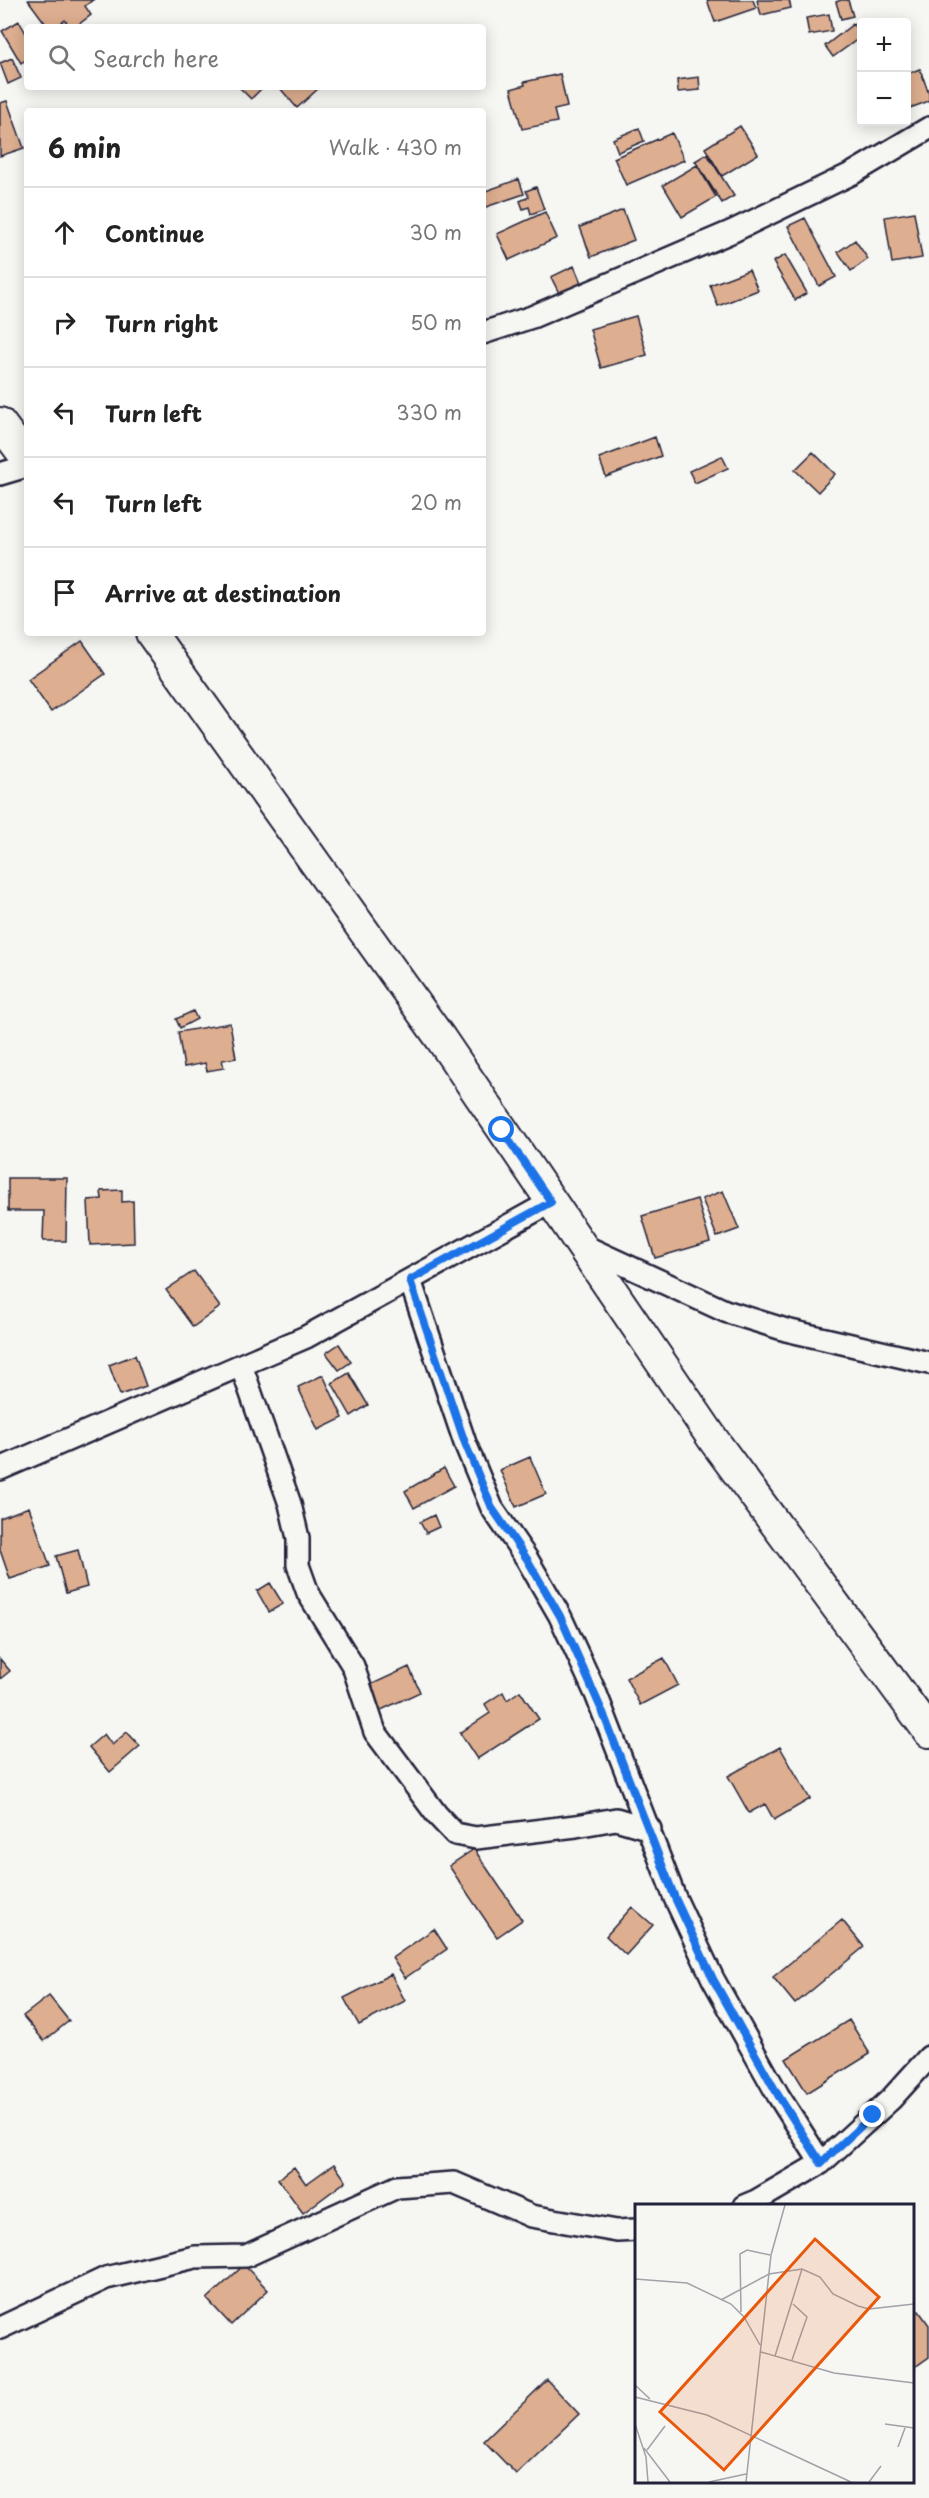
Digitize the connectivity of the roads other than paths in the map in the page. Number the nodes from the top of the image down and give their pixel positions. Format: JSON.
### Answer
{"nodes":[{"id":1,"x":929,"y":128,"type":"edge"},
{"id":2,"x":486,"y":332,"type":"edge"},
{"id":3,"x":0,"y":423,"type":"edge"},
{"id":4,"x":24,"y":455,"type":"edge"},
{"id":5,"x":24,"y":467,"type":"edge"},
{"id":6,"x":0,"y":474,"type":"edge"},
{"id":7,"x":153,"y":636,"type":"edge"},
{"id":8,"x":551,"y":1202,"type":"junction"},
{"id":9,"x":581,"y":1245,"type":"junction"},
{"id":10,"x":410,"y":1280,"type":"junction"},
{"id":11,"x":929,"y":1363,"type":"edge"},
{"id":12,"x":241,"y":1365,"type":"junction"},
{"id":13,"x":0,"y":1469,"type":"edge"},
{"id":14,"x":929,"y":1732,"type":"edge"},
{"id":15,"x":650,"y":1829,"type":"junction"},
{"id":16,"x":929,"y":2057,"type":"edge"},
{"id":17,"x":821,"y":2163,"type":"junction"},
{"id":18,"x":747,"y":2204,"type":"edge"},
{"id":19,"x":635,"y":2230,"type":"edge"},
{"id":20,"x":0,"y":2328,"type":"edge"}],
"edges":[{"from":1,"to":2,"type":"street"},
{"from":3,"to":4,"type":"main road"},
{"from":5,"to":6,"type":"street"},
{"from":7,"to":8,"type":"main road"},
{"from":8,"to":9,"type":"main road"},
{"from":8,"to":10,"type":"street"},
{"from":9,"to":11,"type":"street"},
{"from":9,"to":14,"type":"main road"},
{"from":10,"to":12,"type":"street"},
{"from":10,"to":15,"type":"street"},
{"from":12,"to":13,"type":"street"},
{"from":12,"to":15,"type":"street"},
{"from":15,"to":17,"type":"street"},
{"from":16,"to":17,"type":"street"},
{"from":17,"to":18,"type":"street"},
{"from":19,"to":20,"type":"street"}]}
